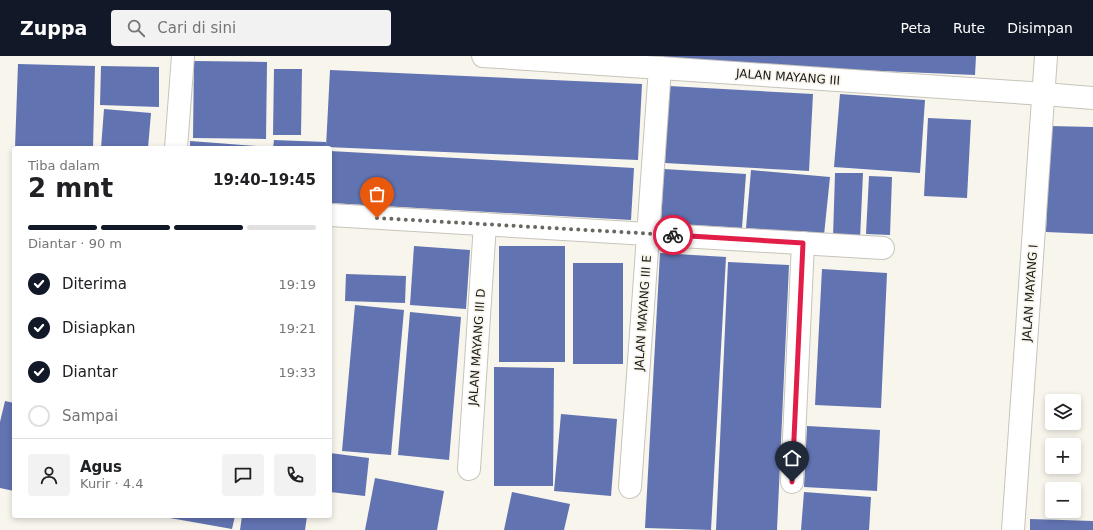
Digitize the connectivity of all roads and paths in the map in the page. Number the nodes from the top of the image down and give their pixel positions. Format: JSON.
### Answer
{"nodes":[{"id":1,"x":183,"y":56,"type":"edge"},
{"id":2,"x":483,"y":56,"type":"edge"},
{"id":3,"x":1046,"y":56,"type":"edge"},
{"id":4,"x":617,"y":61,"type":"edge"},
{"id":5,"x":660,"y":68,"type":"junction"},
{"id":6,"x":1044,"y":94,"type":"junction"},
{"id":7,"x":1093,"y":98,"type":"edge"},
{"id":8,"x":176,"y":146,"type":"edge"},
{"id":9,"x":332,"y":215,"type":"edge"},
{"id":10,"x":485,"y":224,"type":"junction"},
{"id":11,"x":648,"y":234,"type":"junction"},
{"id":12,"x":803,"y":243,"type":"junction"},
{"id":13,"x":882,"y":248,"type":"dead end"},
{"id":14,"x":469,"y":470,"type":"dead end"},
{"id":15,"x":792,"y":482,"type":"dead end"},
{"id":16,"x":630,"y":487,"type":"dead end"},
{"id":17,"x":1013,"y":530,"type":"edge"}],
"edges":[{"from":1,"to":8,"type":"street"},
{"from":2,"to":4,"type":"street","name":"JALAN MAYANG III"},
{"from":3,"to":6,"type":"street","name":"JALAN MAYANG I"},
{"from":4,"to":5,"type":"street","name":"JALAN MAYANG III"},
{"from":5,"to":6,"type":"street","name":"JALAN MAYANG III"},
{"from":5,"to":11,"type":"street","name":"JALAN MAYANG III E"},
{"from":6,"to":7,"type":"street","name":"JALAN MAYANG III"},
{"from":6,"to":17,"type":"street","name":"JALAN MAYANG I"},
{"from":9,"to":10,"type":"street"},
{"from":10,"to":11,"type":"street"},
{"from":10,"to":14,"type":"street","name":"JALAN MAYANG III D"},
{"from":11,"to":12,"type":"street"},
{"from":11,"to":16,"type":"street","name":"JALAN MAYANG III E"},
{"from":12,"to":13,"type":"street"},
{"from":12,"to":15,"type":"street"}]}
